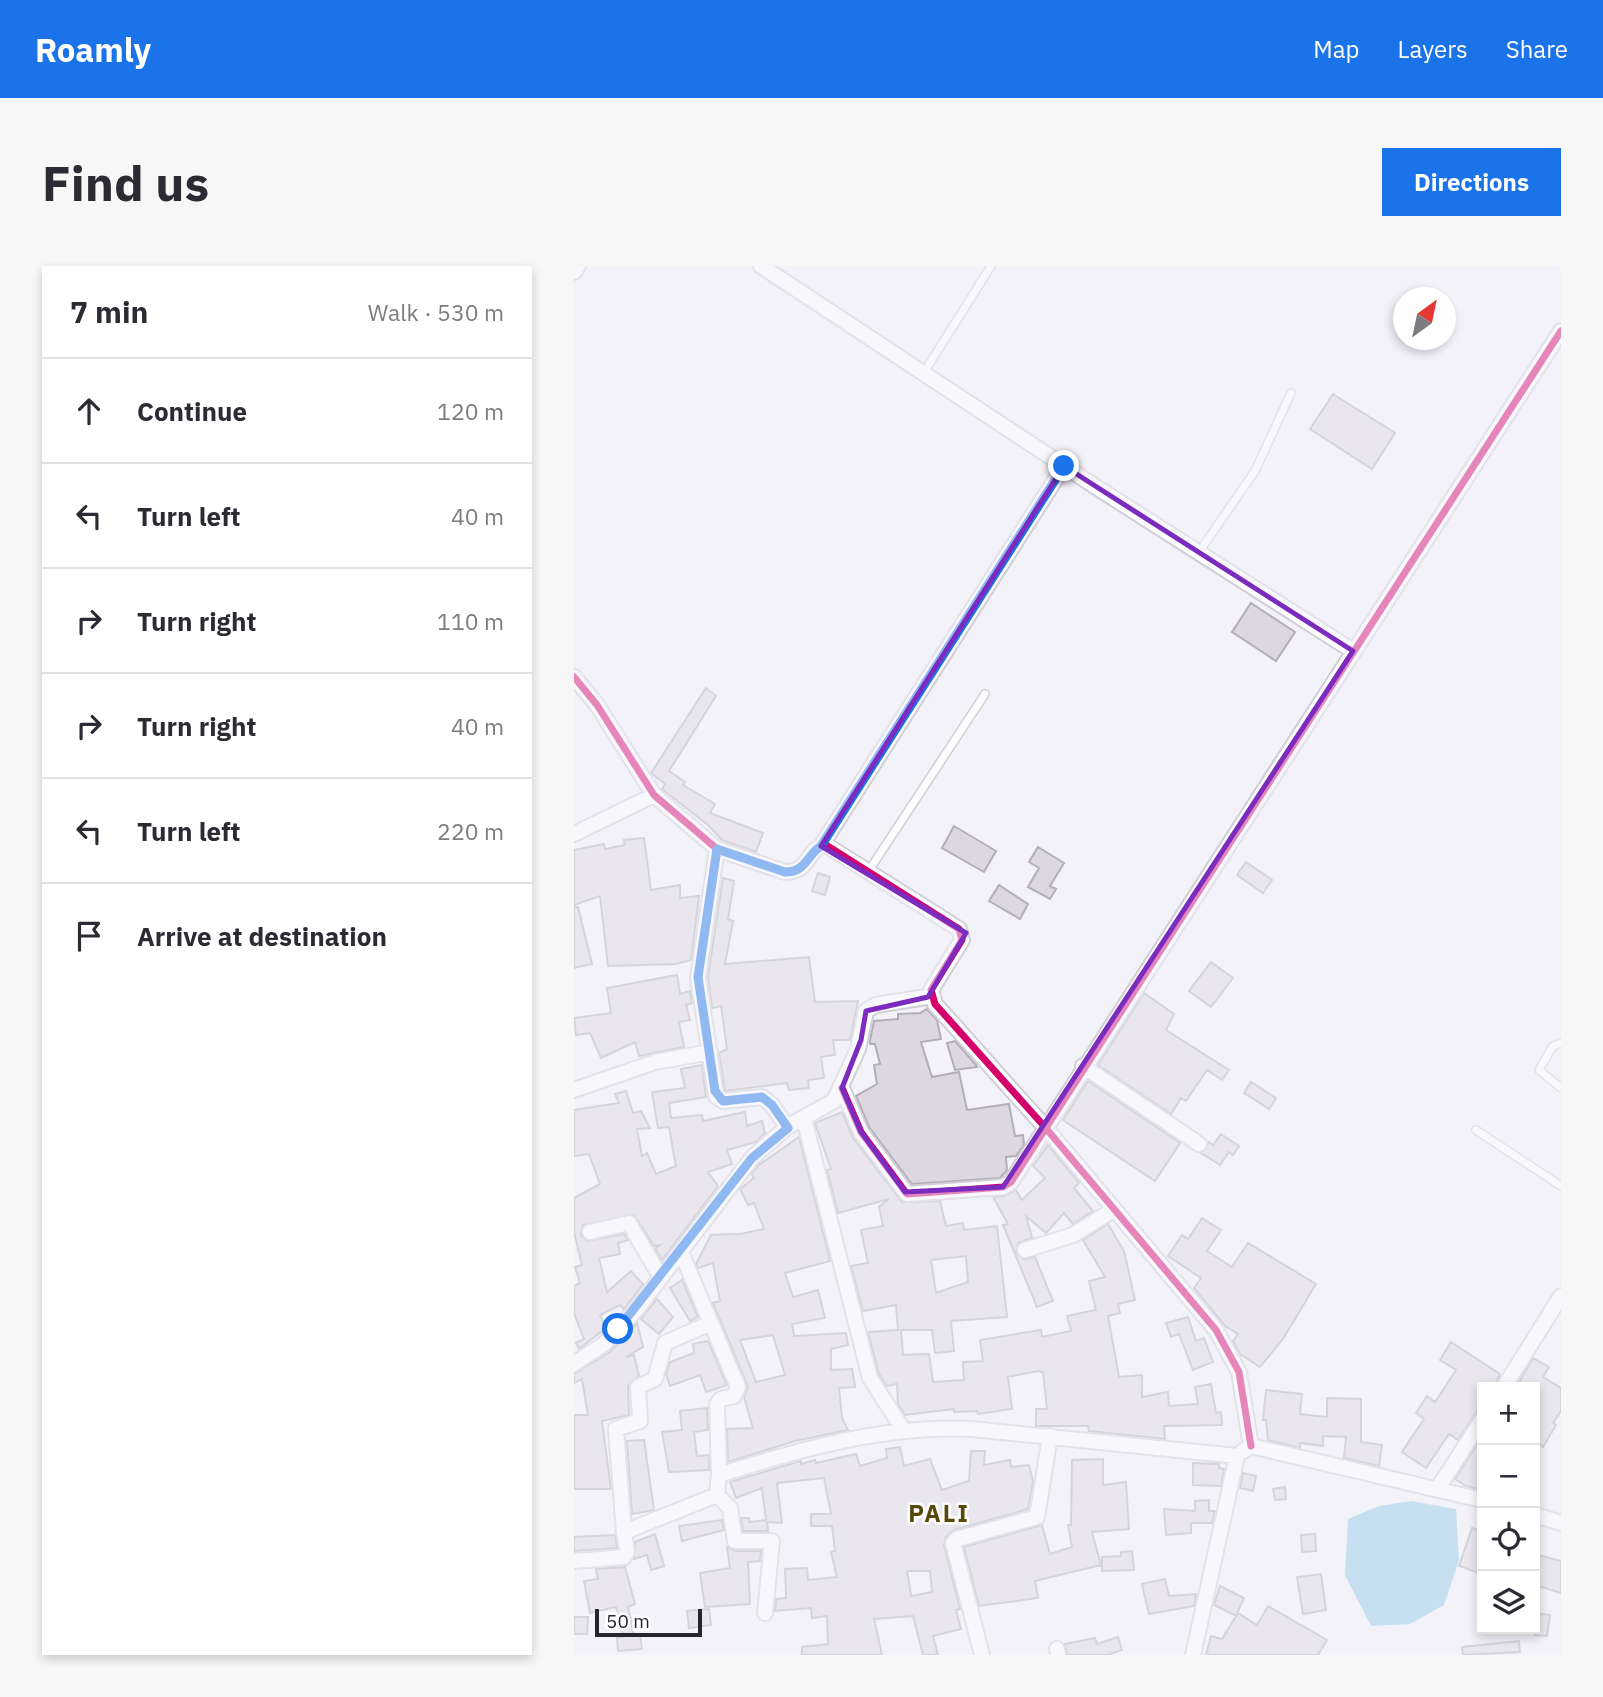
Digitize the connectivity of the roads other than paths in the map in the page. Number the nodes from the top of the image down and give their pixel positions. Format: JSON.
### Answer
{"nodes":[{"id":1,"x":578,"y":266,"type":"edge"},
{"id":2,"x":761,"y":266,"type":"edge"},
{"id":3,"x":991,"y":266,"type":"edge"},
{"id":4,"x":574,"y":272,"type":"edge"},
{"id":5,"x":1561,"y":331,"type":"edge"},
{"id":6,"x":923,"y":375,"type":"junction"},
{"id":7,"x":1291,"y":393,"type":"dead end"},
{"id":8,"x":1064,"y":466,"type":"junction"},
{"id":9,"x":1199,"y":552,"type":"junction"},
{"id":10,"x":1353,"y":651,"type":"junction"},
{"id":11,"x":574,"y":677,"type":"edge"},
{"id":12,"x":985,"y":694,"type":"dead end"},
{"id":13,"x":654,"y":794,"type":"junction"},
{"id":14,"x":574,"y":834,"type":"edge"},
{"id":15,"x":821,"y":846,"type":"junction"},
{"id":16,"x":717,"y":849,"type":"junction"},
{"id":17,"x":867,"y":872,"type":"junction"},
{"id":18,"x":932,"y":996,"type":"junction"},
{"id":19,"x":1561,"y":1043,"type":"edge"},
{"id":20,"x":710,"y":1052,"type":"junction"},
{"id":21,"x":1083,"y":1066,"type":"junction"},
{"id":22,"x":842,"y":1088,"type":"junction"},
{"id":23,"x":1561,"y":1088,"type":"edge"},
{"id":24,"x":574,"y":1090,"type":"edge"},
{"id":25,"x":804,"y":1119,"type":"junction"},
{"id":26,"x":1044,"y":1126,"type":"junction"},
{"id":27,"x":788,"y":1128,"type":"junction"},
{"id":28,"x":1476,"y":1130,"type":"dead end"},
{"id":29,"x":1199,"y":1144,"type":"dead end"},
{"id":30,"x":1561,"y":1186,"type":"edge"},
{"id":31,"x":1113,"y":1210,"type":"junction"},
{"id":32,"x":590,"y":1232,"type":"dead end"},
{"id":33,"x":1026,"y":1250,"type":"dead end"},
{"id":34,"x":681,"y":1252,"type":"junction"},
{"id":35,"x":661,"y":1278,"type":"junction"},
{"id":36,"x":1561,"y":1296,"type":"edge"},
{"id":37,"x":711,"y":1323,"type":"junction"},
{"id":38,"x":574,"y":1349,"type":"edge"},
{"id":39,"x":574,"y":1362,"type":"edge"},
{"id":40,"x":1507,"y":1382,"type":"edge"},
{"id":41,"x":1477,"y":1428,"type":"edge"},
{"id":42,"x":904,"y":1432,"type":"junction"},
{"id":43,"x":1050,"y":1436,"type":"junction"},
{"id":44,"x":1251,"y":1446,"type":"junction"},
{"id":45,"x":1237,"y":1456,"type":"junction"},
{"id":46,"x":719,"y":1475,"type":"junction"},
{"id":47,"x":1438,"y":1488,"type":"junction"},
{"id":48,"x":717,"y":1495,"type":"junction"},
{"id":49,"x":1477,"y":1499,"type":"edge"},
{"id":50,"x":1540,"y":1517,"type":"edge"},
{"id":51,"x":1561,"y":1523,"type":"edge"},
{"id":52,"x":625,"y":1532,"type":"junction"},
{"id":53,"x":574,"y":1561,"type":"edge"},
{"id":54,"x":765,"y":1613,"type":"dead end"},
{"id":55,"x":982,"y":1655,"type":"edge"},
{"id":56,"x":1193,"y":1655,"type":"edge"}],
"edges":[{"from":1,"to":4,"type":"street"},
{"from":2,"to":6,"type":"street"},
{"from":3,"to":6,"type":"lane"},
{"from":5,"to":10,"type":"street"},
{"from":6,"to":8,"type":"street"},
{"from":7,"to":9,"type":"lane"},
{"from":8,"to":9,"type":"street"},
{"from":8,"to":15,"type":"street"},
{"from":9,"to":10,"type":"street"},
{"from":10,"to":21,"type":"street"},
{"from":11,"to":13,"type":"street"},
{"from":12,"to":17,"type":"lane"},
{"from":13,"to":14,"type":"street"},
{"from":13,"to":16,"type":"street"},
{"from":15,"to":16,"type":"street"},
{"from":15,"to":17,"type":"street"},
{"from":16,"to":20,"type":"street"},
{"from":17,"to":18,"type":"street"},
{"from":18,"to":22,"type":"street"},
{"from":18,"to":26,"type":"street"},
{"from":19,"to":23,"type":"lane"},
{"from":20,"to":24,"type":"street"},
{"from":20,"to":27,"type":"street"},
{"from":21,"to":26,"type":"street"},
{"from":21,"to":29,"type":"street"},
{"from":22,"to":25,"type":"street"},
{"from":22,"to":26,"type":"street"},
{"from":25,"to":27,"type":"street"},
{"from":25,"to":42,"type":"street"},
{"from":26,"to":31,"type":"street"},
{"from":27,"to":34,"type":"street"},
{"from":28,"to":30,"type":"lane"},
{"from":31,"to":33,"type":"street"},
{"from":31,"to":44,"type":"street"},
{"from":32,"to":35,"type":"street"},
{"from":34,"to":35,"type":"street"},
{"from":34,"to":37,"type":"street"},
{"from":35,"to":39,"type":"street"},
{"from":36,"to":40,"type":"street"},
{"from":37,"to":46,"type":"street"},
{"from":37,"to":52,"type":"street"},
{"from":38,"to":39,"type":"street"},
{"from":41,"to":47,"type":"street"},
{"from":42,"to":43,"type":"street"},
{"from":42,"to":46,"type":"street"},
{"from":43,"to":45,"type":"street"},
{"from":43,"to":55,"type":"street"},
{"from":44,"to":45,"type":"street"},
{"from":44,"to":47,"type":"street"},
{"from":45,"to":56,"type":"street"},
{"from":46,"to":48,"type":"street"},
{"from":47,"to":49,"type":"street"},
{"from":48,"to":52,"type":"street"},
{"from":48,"to":54,"type":"street"},
{"from":50,"to":51,"type":"street"},
{"from":52,"to":53,"type":"street"}]}
